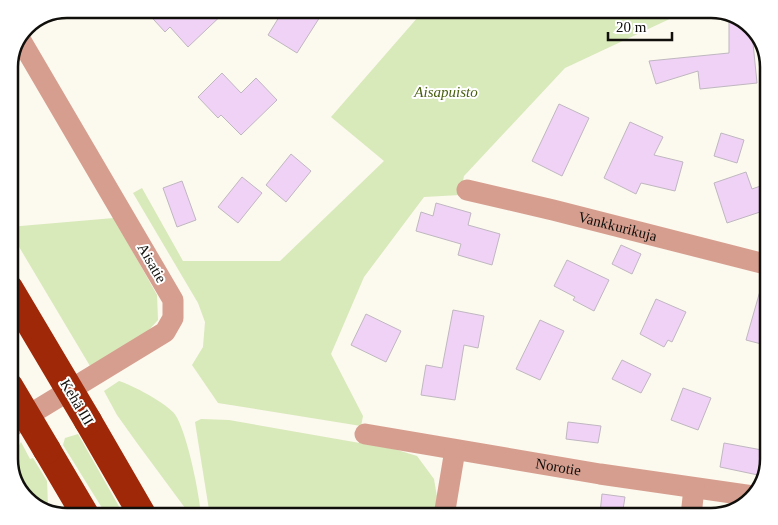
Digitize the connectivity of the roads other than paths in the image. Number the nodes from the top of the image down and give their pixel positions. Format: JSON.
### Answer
{"nodes":[{"id":1,"x":23,"y":45,"type":"edge"},
{"id":2,"x":467,"y":190,"type":"dead end"},
{"id":3,"x":760,"y":262,"type":"edge"},
{"id":4,"x":18,"y":303,"type":"edge"},
{"id":5,"x":18,"y":401,"type":"edge"},
{"id":6,"x":18,"y":422,"type":"edge"},
{"id":7,"x":365,"y":434,"type":"dead end"},
{"id":8,"x":455,"y":450,"type":"junction"},
{"id":9,"x":694,"y":488,"type":"junction"},
{"id":10,"x":744,"y":495,"type":"edge"},
{"id":11,"x":81,"y":508,"type":"edge"},
{"id":12,"x":138,"y":508,"type":"edge"},
{"id":13,"x":445,"y":508,"type":"edge"},
{"id":14,"x":692,"y":508,"type":"edge"}],
"edges":[{"from":1,"to":6,"type":"street","name":"Aisatie"},
{"from":2,"to":3,"type":"street","name":"Vankkurikuja"},
{"from":4,"to":12,"type":"highway","name":"Kehä III","bridge":true},
{"from":5,"to":11,"type":"highway","bridge":true},
{"from":7,"to":8,"type":"street","name":"Norotie"},
{"from":8,"to":9,"type":"street","name":"Norotie"},
{"from":8,"to":13,"type":"street"},
{"from":9,"to":10,"type":"street","name":"Norotie"},
{"from":9,"to":14,"type":"street"}]}
